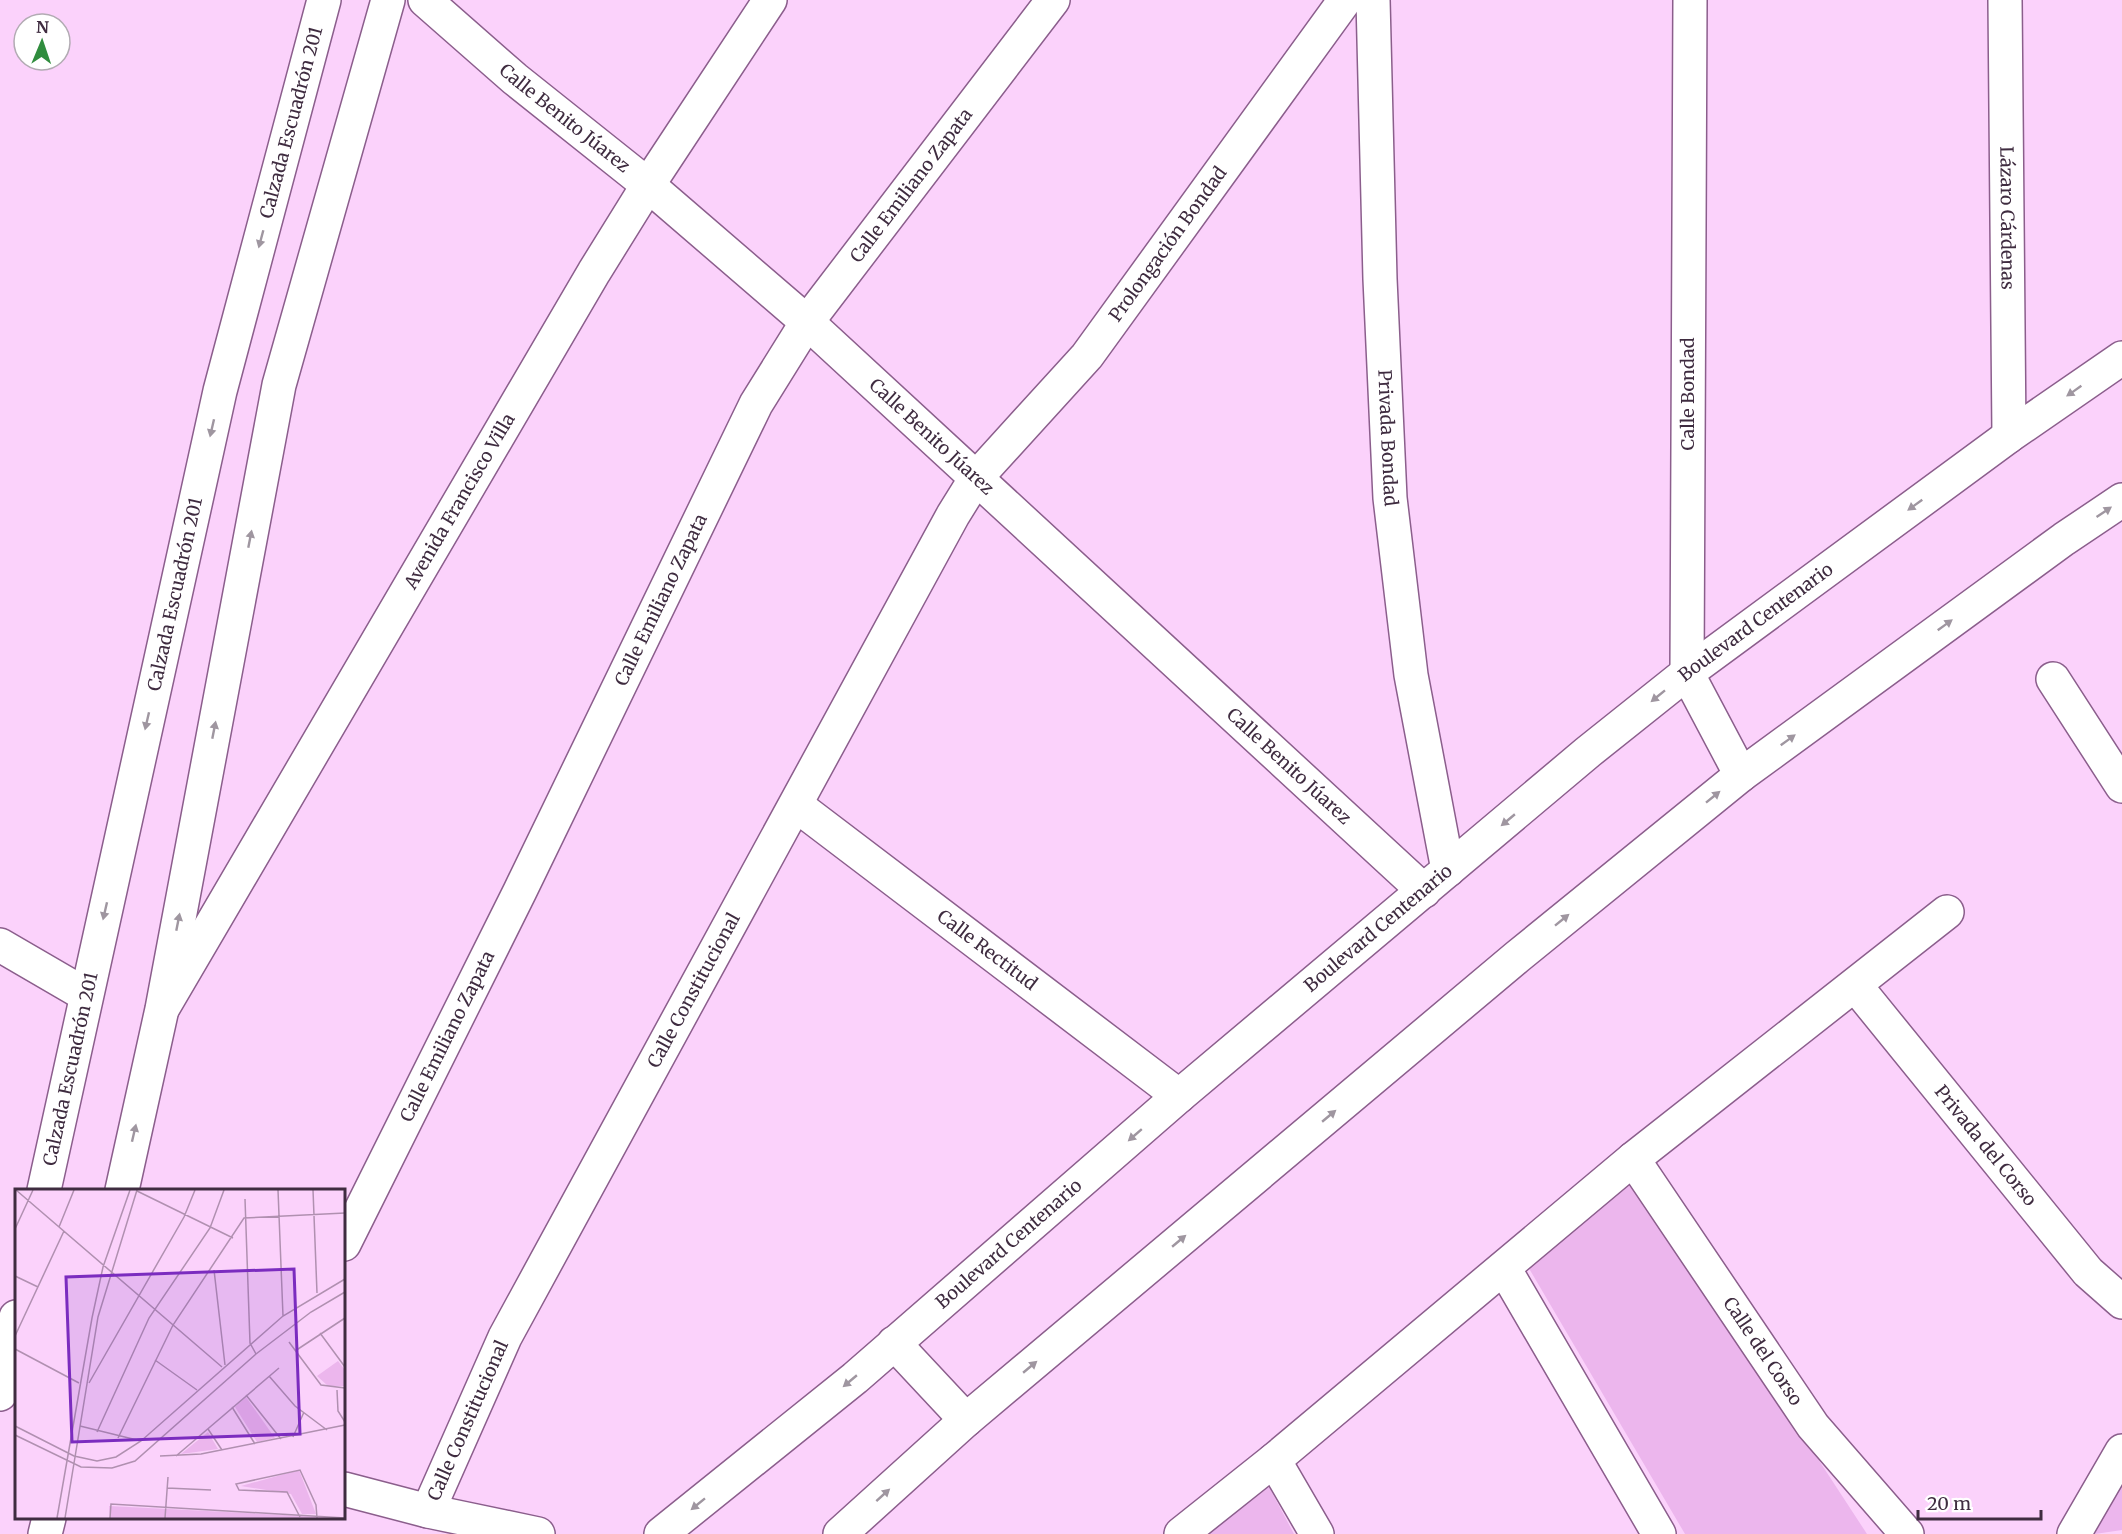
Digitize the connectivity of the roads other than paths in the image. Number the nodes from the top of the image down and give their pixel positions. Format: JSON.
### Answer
{"nodes":[{"id":1,"x":324,"y":0,"type":"edge"},
{"id":2,"x":388,"y":0,"type":"edge"},
{"id":3,"x":425,"y":0,"type":"edge"},
{"id":4,"x":770,"y":0,"type":"edge"},
{"id":5,"x":1053,"y":0,"type":"edge"},
{"id":6,"x":1345,"y":0,"type":"edge"},
{"id":7,"x":1373,"y":0,"type":"edge"},
{"id":8,"x":1690,"y":0,"type":"edge"},
{"id":9,"x":2006,"y":0,"type":"edge"},
{"id":10,"x":648,"y":185,"type":"junction"},
{"id":11,"x":807,"y":322,"type":"junction"},
{"id":12,"x":2122,"y":358,"type":"edge"},
{"id":13,"x":2009,"y":436,"type":"junction"},
{"id":14,"x":976,"y":478,"type":"junction"},
{"id":15,"x":2122,"y":500,"type":"edge"},
{"id":16,"x":1687,"y":672,"type":"junction"},
{"id":17,"x":2053,"y":679,"type":"dead end"},
{"id":18,"x":2117,"y":767,"type":"edge"},
{"id":19,"x":1741,"y":775,"type":"junction"},
{"id":20,"x":796,"y":805,"type":"junction"},
{"id":21,"x":1436,"y":880,"type":"junction"},
{"id":22,"x":1947,"y":912,"type":"dead end"},
{"id":23,"x":0,"y":945,"type":"edge"},
{"id":24,"x":1855,"y":985,"type":"junction"},
{"id":25,"x":86,"y":994,"type":"junction"},
{"id":26,"x":162,"y":1010,"type":"junction"},
{"id":27,"x":1179,"y":1096,"type":"junction"},
{"id":28,"x":1633,"y":1159,"type":"junction"},
{"id":29,"x":44,"y":1189,"type":"edge"},
{"id":30,"x":122,"y":1189,"type":"edge"},
{"id":31,"x":345,"y":1242,"type":"edge"},
{"id":32,"x":1504,"y":1268,"type":"junction"},
{"id":33,"x":2122,"y":1302,"type":"edge"},
{"id":34,"x":15,"y":1322,"type":"edge"},
{"id":35,"x":894,"y":1343,"type":"junction"},
{"id":36,"x":0,"y":1394,"type":"edge"},
{"id":37,"x":966,"y":1420,"type":"junction"},
{"id":38,"x":2122,"y":1451,"type":"edge"},
{"id":39,"x":1274,"y":1460,"type":"junction"},
{"id":40,"x":345,"y":1489,"type":"edge"},
{"id":41,"x":428,"y":1511,"type":"junction"},
{"id":42,"x":49,"y":1519,"type":"edge"},
{"id":43,"x":45,"y":1534,"type":"edge"},
{"id":44,"x":538,"y":1534,"type":"edge"},
{"id":45,"x":661,"y":1534,"type":"edge"},
{"id":46,"x":840,"y":1534,"type":"edge"},
{"id":47,"x":1181,"y":1534,"type":"edge"},
{"id":48,"x":1317,"y":1534,"type":"edge"},
{"id":49,"x":1659,"y":1534,"type":"edge"},
{"id":50,"x":1907,"y":1534,"type":"edge"},
{"id":51,"x":2074,"y":1534,"type":"edge"}],
"edges":[{"from":1,"to":25,"type":"street","name":"Calzada Escuadrón 201","one_way":true},
{"from":26,"to":2,"type":"street","one_way":true},
{"from":3,"to":10,"type":"street","name":"Calle Benito Júarez"},
{"from":4,"to":10,"type":"street","name":"Avenida Francisco Villa"},
{"from":5,"to":11,"type":"street","name":"Calle Emiliano Zapata"},
{"from":6,"to":14,"type":"street","name":"Prolongación Bondad"},
{"from":7,"to":21,"type":"street","name":"Privada Bondad"},
{"from":8,"to":16,"type":"street","name":"Calle Bondad"},
{"from":9,"to":13,"type":"street","name":"Lázaro Cárdenas"},
{"from":10,"to":11,"type":"street","name":"Calle Benito Júarez"},
{"from":10,"to":26,"type":"street","name":"Avenida Francisco Villa"},
{"from":11,"to":14,"type":"street","name":"Calle Benito Júarez"},
{"from":11,"to":31,"type":"street","name":"Calle Emiliano Zapata"},
{"from":12,"to":13,"type":"street","name":"Boulevard Centenario","one_way":true},
{"from":13,"to":16,"type":"street","name":"Boulevard Centenario","one_way":true},
{"from":14,"to":20,"type":"street","name":"Calle Constitucional"},
{"from":14,"to":21,"type":"street","name":"Calle Benito Júarez"},
{"from":19,"to":15,"type":"street","one_way":true},
{"from":16,"to":19,"type":"street","name":"Calle Bondad"},
{"from":16,"to":21,"type":"street","name":"Boulevard Centenario","one_way":true},
{"from":17,"to":18,"type":"street"},
{"from":37,"to":19,"type":"street","one_way":true},
{"from":20,"to":27,"type":"street","name":"Calle Rectitud"},
{"from":20,"to":41,"type":"street","name":"Calle Constitucional"},
{"from":21,"to":27,"type":"street","name":"Boulevard Centenario"},
{"from":22,"to":24,"type":"street"},
{"from":23,"to":25,"type":"street"},
{"from":24,"to":28,"type":"street"},
{"from":24,"to":33,"type":"street","name":"Privada del Corso"},
{"from":25,"to":29,"type":"street","name":"Calzada Escuadrón 201"},
{"from":30,"to":26,"type":"street","one_way":true},
{"from":27,"to":35,"type":"street","name":"Boulevard Centenario","one_way":true},
{"from":28,"to":32,"type":"street"},
{"from":28,"to":50,"type":"street","name":"Calle del Corso"},
{"from":32,"to":39,"type":"street"},
{"from":32,"to":49,"type":"street"},
{"from":34,"to":36,"type":"street"},
{"from":35,"to":37,"type":"street"},
{"from":35,"to":45,"type":"street","name":"Boulevard Centenario","one_way":true},
{"from":46,"to":37,"type":"street","one_way":true},
{"from":38,"to":51,"type":"street"},
{"from":39,"to":47,"type":"street"},
{"from":39,"to":48,"type":"street"},
{"from":40,"to":41,"type":"street"},
{"from":41,"to":44,"type":"street"},
{"from":42,"to":43,"type":"street"}]}
